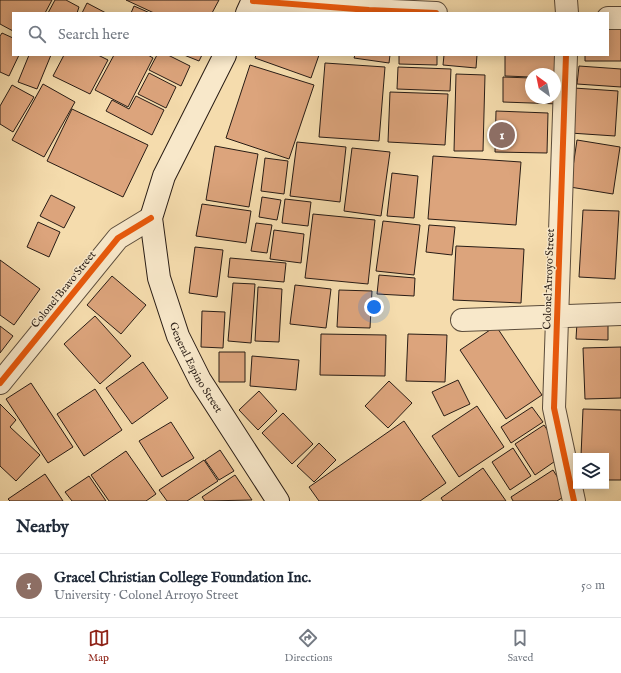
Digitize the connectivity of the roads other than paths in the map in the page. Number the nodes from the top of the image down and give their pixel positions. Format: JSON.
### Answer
{"nodes":[{"id":1,"x":566,"y":0,"type":"edge"},
{"id":2,"x":251,"y":5,"type":"edge"},
{"id":3,"x":414,"y":12,"type":"edge"},
{"id":4,"x":566,"y":12,"type":"edge"},
{"id":5,"x":609,"y":18,"type":"edge"},
{"id":6,"x":621,"y":18,"type":"edge"},
{"id":7,"x":224,"y":56,"type":"edge"},
{"id":8,"x":566,"y":56,"type":"edge"},
{"id":9,"x":151,"y":218,"type":"junction"},
{"id":10,"x":621,"y":314,"type":"edge"},
{"id":11,"x":557,"y":316,"type":"junction"},
{"id":12,"x":462,"y":320,"type":"dead end"},
{"id":13,"x":0,"y":383,"type":"edge"},
{"id":14,"x":278,"y":501,"type":"edge"},
{"id":15,"x":574,"y":501,"type":"edge"}],
"edges":[{"from":1,"to":4,"type":"street"},
{"from":2,"to":3,"type":"street"},
{"from":5,"to":6,"type":"street"},
{"from":7,"to":9,"type":"street"},
{"from":8,"to":11,"type":"street","name":"Colonel Arroyo Street"},
{"from":9,"to":13,"type":"street","name":"Colonel Bravo Street"},
{"from":9,"to":14,"type":"street","name":"General Espino Street"},
{"from":10,"to":11,"type":"street"},
{"from":11,"to":12,"type":"street"},
{"from":11,"to":15,"type":"street","name":"Colonel Arroyo Street"}]}
